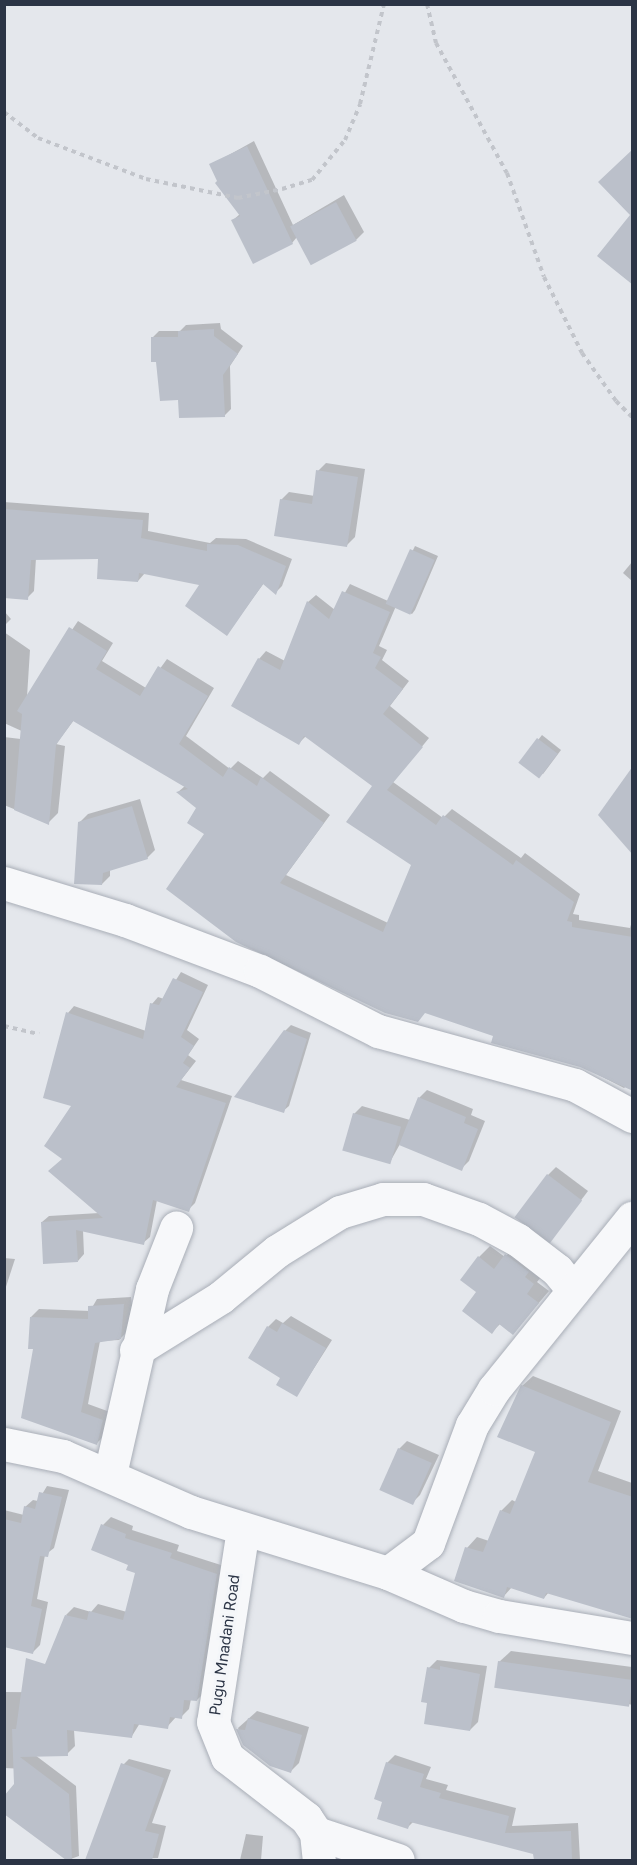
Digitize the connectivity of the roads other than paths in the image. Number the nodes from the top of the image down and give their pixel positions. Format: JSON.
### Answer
{"nodes":[{"id":1,"x":4,"y":883,"type":"edge"},
{"id":2,"x":633,"y":1116,"type":"edge"},
{"id":3,"x":633,"y":1218,"type":"edge"},
{"id":4,"x":176,"y":1228,"type":"dead end"},
{"id":5,"x":573,"y":1290,"type":"junction"},
{"id":6,"x":136,"y":1350,"type":"junction"},
{"id":7,"x":4,"y":1443,"type":"edge"},
{"id":8,"x":110,"y":1474,"type":"junction"},
{"id":9,"x":243,"y":1529,"type":"junction"},
{"id":10,"x":388,"y":1573,"type":"junction"},
{"id":11,"x":633,"y":1638,"type":"edge"},
{"id":12,"x":317,"y":1847,"type":"edge"},
{"id":13,"x":398,"y":1860,"type":"edge"}],
"edges":[{"from":1,"to":2,"type":"street"},
{"from":3,"to":5,"type":"street"},
{"from":4,"to":6,"type":"street"},
{"from":5,"to":6,"type":"street"},
{"from":5,"to":10,"type":"street"},
{"from":6,"to":8,"type":"street"},
{"from":7,"to":8,"type":"street"},
{"from":8,"to":9,"type":"street"},
{"from":9,"to":10,"type":"street"},
{"from":9,"to":12,"type":"street","name":"Pugu Mnadani Road"},
{"from":10,"to":11,"type":"street"},
{"from":12,"to":13,"type":"street"}]}
